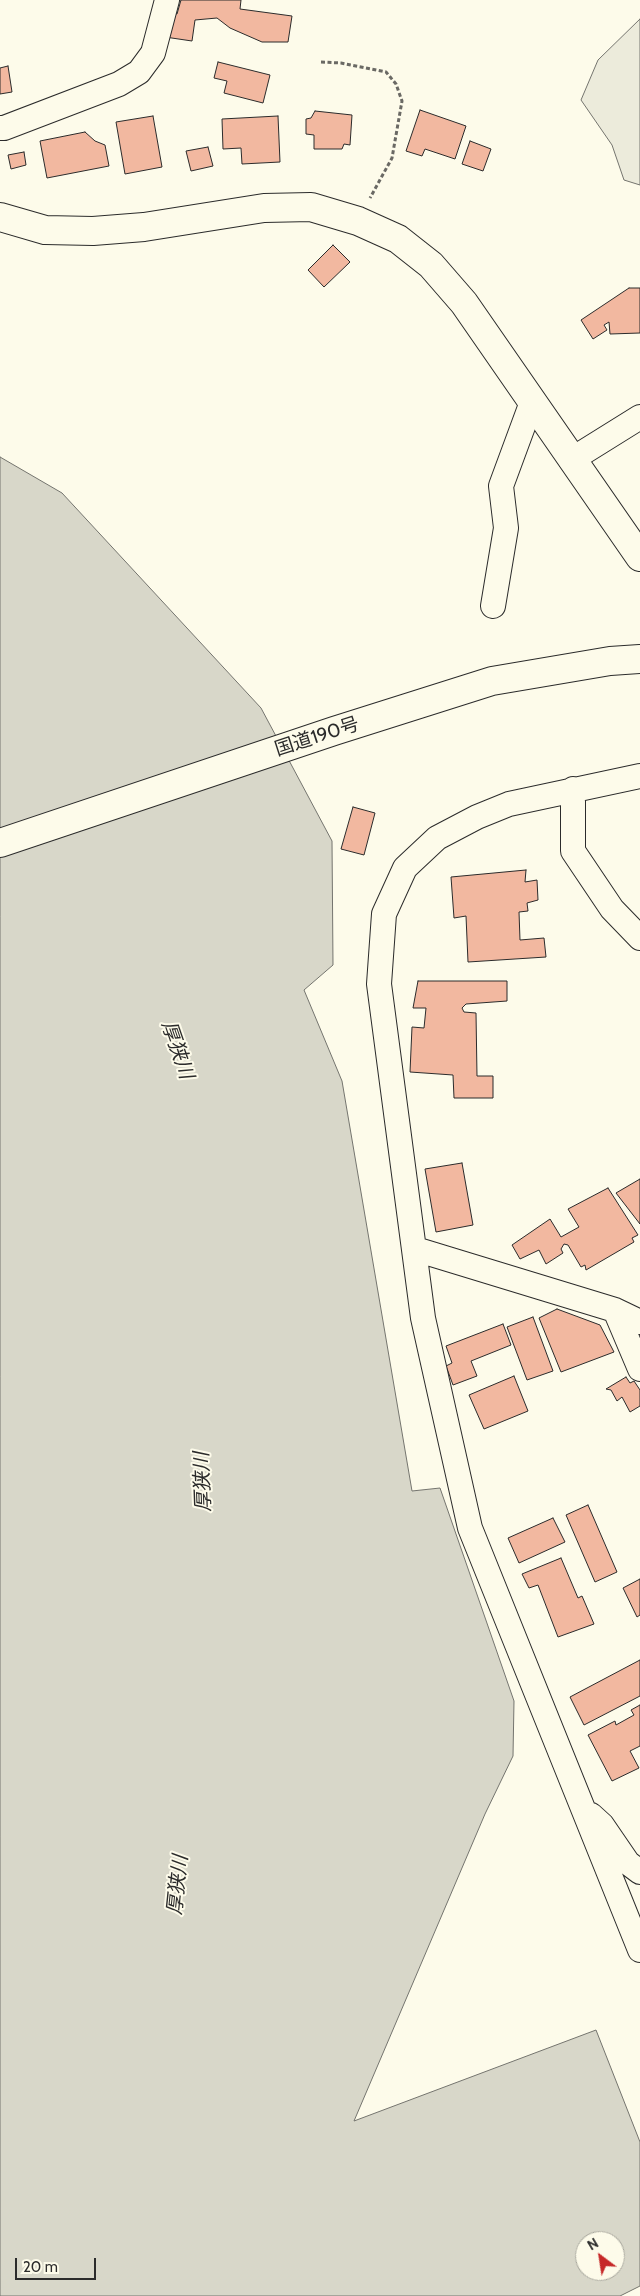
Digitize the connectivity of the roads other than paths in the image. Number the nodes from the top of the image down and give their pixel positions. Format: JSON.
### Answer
{"nodes":[{"id":1,"x":167,"y":0,"type":"edge"},
{"id":2,"x":0,"y":128,"type":"edge"},
{"id":3,"x":0,"y":217,"type":"edge"},
{"id":4,"x":532,"y":402,"type":"junction"},
{"id":5,"x":640,"y":416,"type":"edge"},
{"id":6,"x":571,"y":460,"type":"junction"},
{"id":7,"x":640,"y":557,"type":"edge"},
{"id":8,"x":493,"y":606,"type":"dead end"},
{"id":9,"x":640,"y":659,"type":"edge"},
{"id":10,"x":640,"y":776,"type":"edge"},
{"id":11,"x":573,"y":789,"type":"junction"},
{"id":12,"x":0,"y":843,"type":"edge"},
{"id":13,"x":640,"y":938,"type":"edge"},
{"id":14,"x":416,"y":1248,"type":"junction"},
{"id":15,"x":615,"y":1310,"type":"junction"},
{"id":16,"x":640,"y":1322,"type":"edge"},
{"id":17,"x":640,"y":1369,"type":"edge"},
{"id":18,"x":580,"y":1804,"type":"junction"},
{"id":19,"x":640,"y":1872,"type":"edge"},
{"id":20,"x":640,"y":1950,"type":"edge"}],
"edges":[{"from":1,"to":2,"type":"street"},
{"from":3,"to":4,"type":"main road"},
{"from":4,"to":6,"type":"main road"},
{"from":4,"to":8,"type":"street"},
{"from":5,"to":6,"type":"street"},
{"from":6,"to":7,"type":"main road"},
{"from":9,"to":12,"type":"main road","name":"国道190号"},
{"from":10,"to":11,"type":"street"},
{"from":11,"to":13,"type":"street"},
{"from":11,"to":14,"type":"street"},
{"from":14,"to":15,"type":"street"},
{"from":14,"to":18,"type":"street"},
{"from":15,"to":16,"type":"street"},
{"from":15,"to":17,"type":"street"},
{"from":18,"to":19,"type":"street"},
{"from":18,"to":20,"type":"street"}]}
